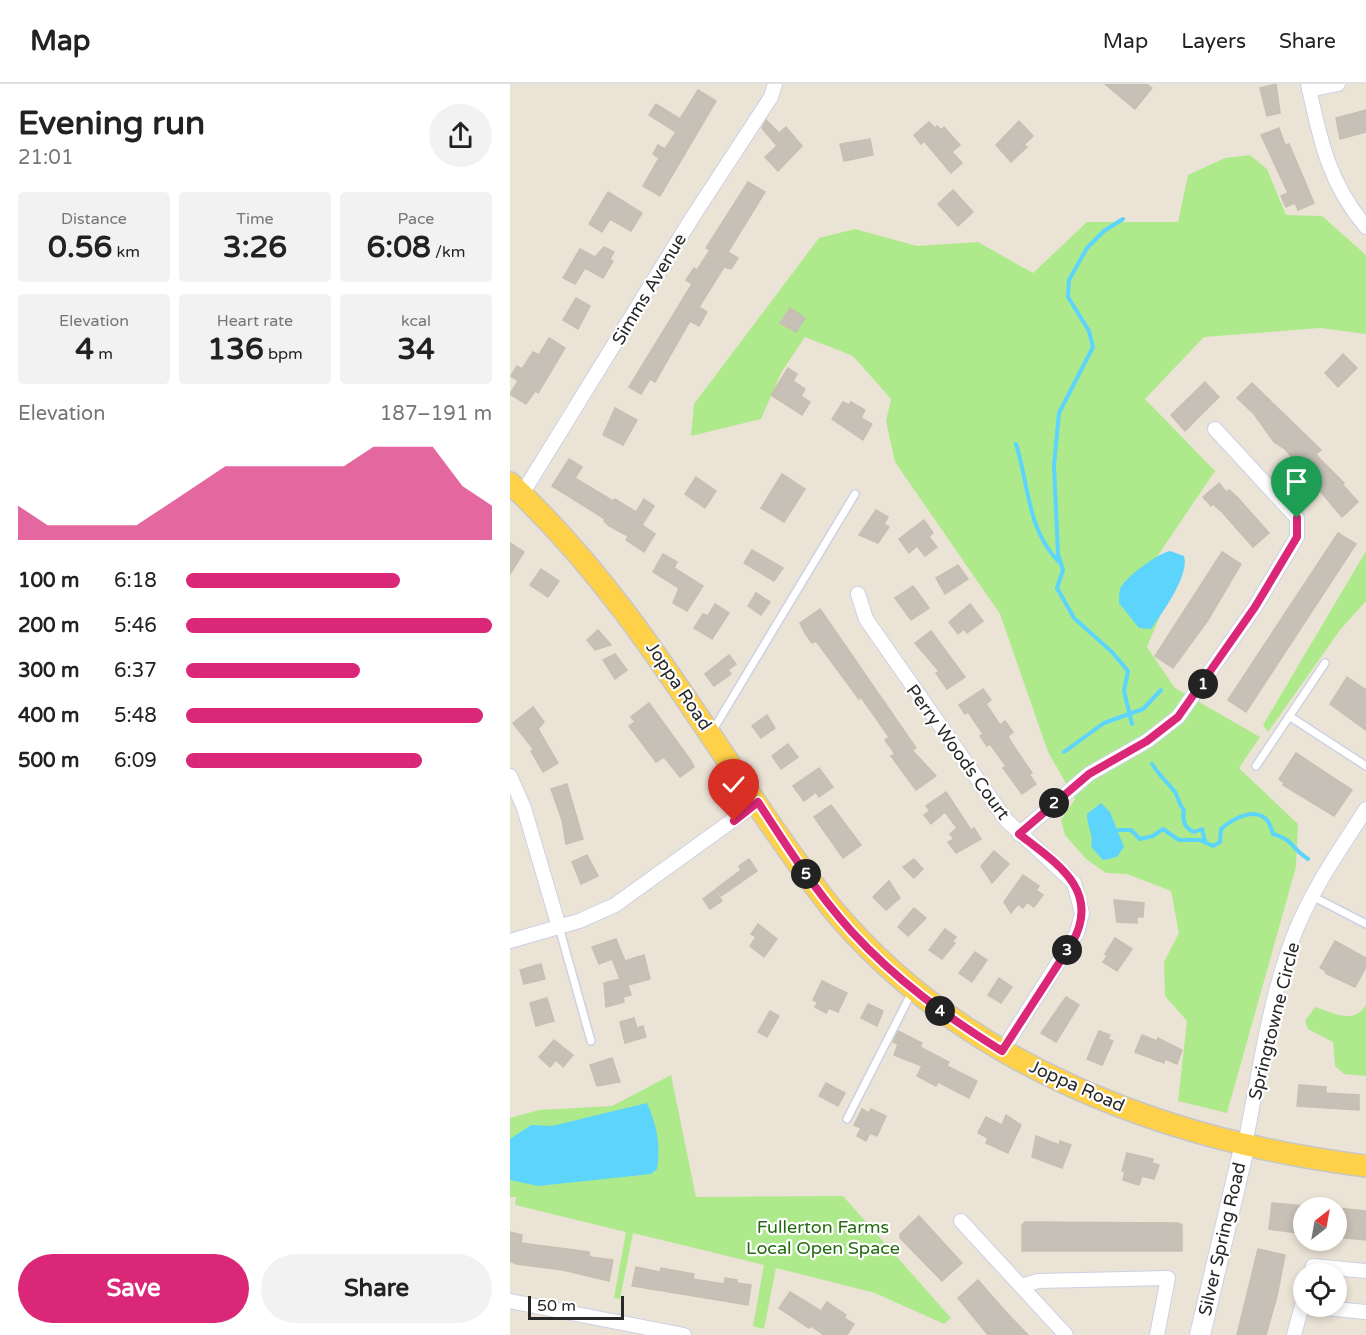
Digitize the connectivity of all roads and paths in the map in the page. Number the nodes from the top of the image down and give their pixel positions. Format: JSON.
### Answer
{"nodes":[{"id":1,"x":775,"y":84,"type":"edge"},
{"id":2,"x":1338,"y":84,"type":"edge"},
{"id":3,"x":1308,"y":87,"type":"edge"},
{"id":4,"x":1366,"y":227,"type":"edge"},
{"id":5,"x":1215,"y":429,"type":"dead end"},
{"id":6,"x":516,"y":489,"type":"edge"},
{"id":7,"x":855,"y":494,"type":"dead end"},
{"id":8,"x":858,"y":594,"type":"dead end"},
{"id":9,"x":1325,"y":663,"type":"dead end"},
{"id":10,"x":1289,"y":716,"type":"junction"},
{"id":11,"x":711,"y":733,"type":"junction"},
{"id":12,"x":1256,"y":766,"type":"dead end"},
{"id":13,"x":1366,"y":766,"type":"edge"},
{"id":14,"x":510,"y":776,"type":"edge"},
{"id":15,"x":758,"y":802,"type":"junction"},
{"id":16,"x":1366,"y":809,"type":"edge"},
{"id":17,"x":1019,"y":834,"type":"junction"},
{"id":18,"x":1312,"y":896,"type":"junction"},
{"id":19,"x":1366,"y":924,"type":"edge"},
{"id":20,"x":559,"y":927,"type":"junction"},
{"id":21,"x":510,"y":941,"type":"edge"},
{"id":22,"x":913,"y":990,"type":"junction"},
{"id":23,"x":591,"y":1041,"type":"dead end"},
{"id":24,"x":1002,"y":1051,"type":"junction"},
{"id":25,"x":847,"y":1119,"type":"dead end"},
{"id":26,"x":1245,"y":1144,"type":"junction"},
{"id":27,"x":1366,"y":1166,"type":"edge"},
{"id":28,"x":961,"y":1221,"type":"dead end"},
{"id":29,"x":1347,"y":1269,"type":"edge"},
{"id":30,"x":1366,"y":1271,"type":"edge"},
{"id":31,"x":1021,"y":1286,"type":"junction"},
{"id":32,"x":510,"y":1301,"type":"edge"},
{"id":33,"x":1347,"y":1310,"type":"edge"},
{"id":34,"x":1366,"y":1312,"type":"edge"},
{"id":35,"x":1299,"y":1317,"type":"edge"},
{"id":36,"x":684,"y":1335,"type":"edge"},
{"id":37,"x":1066,"y":1335,"type":"edge"},
{"id":38,"x":1157,"y":1335,"type":"edge"},
{"id":39,"x":1200,"y":1335,"type":"edge"},
{"id":40,"x":1294,"y":1335,"type":"edge"}],
"edges":[{"from":1,"to":6,"type":"street","name":"Simms Avenue"},
{"from":2,"to":3,"type":"street"},
{"from":3,"to":4,"type":"street"},
{"from":5,"to":17,"type":"street"},
{"from":6,"to":11,"type":"main road","name":"Joppa Road"},
{"from":7,"to":11,"type":"lane"},
{"from":8,"to":17,"type":"street","name":"Perry Woods Court"},
{"from":9,"to":10,"type":"lane"},
{"from":10,"to":12,"type":"lane"},
{"from":10,"to":13,"type":"lane"},
{"from":11,"to":15,"type":"main road","name":"Joppa Road"},
{"from":14,"to":20,"type":"street"},
{"from":15,"to":20,"type":"street"},
{"from":15,"to":22,"type":"main road","name":"Joppa Road"},
{"from":16,"to":18,"type":"street","name":"Springtowne Circle"},
{"from":17,"to":24,"type":"street","name":"Perry Woods Court"},
{"from":18,"to":19,"type":"lane"},
{"from":18,"to":26,"type":"street","name":"Springtowne Circle"},
{"from":20,"to":21,"type":"street"},
{"from":20,"to":23,"type":"lane"},
{"from":22,"to":24,"type":"main road","name":"Joppa Road"},
{"from":22,"to":25,"type":"lane"},
{"from":24,"to":26,"type":"main road","name":"Joppa Road"},
{"from":26,"to":27,"type":"main road","name":"Joppa Road"},
{"from":26,"to":39,"type":"main road","name":"Silver Spring Road"},
{"from":28,"to":31,"type":"street"},
{"from":29,"to":30,"type":"street"},
{"from":31,"to":37,"type":"street"},
{"from":31,"to":38,"type":"street"},
{"from":32,"to":36,"type":"street"},
{"from":33,"to":34,"type":"street"},
{"from":35,"to":40,"type":"street"}]}
